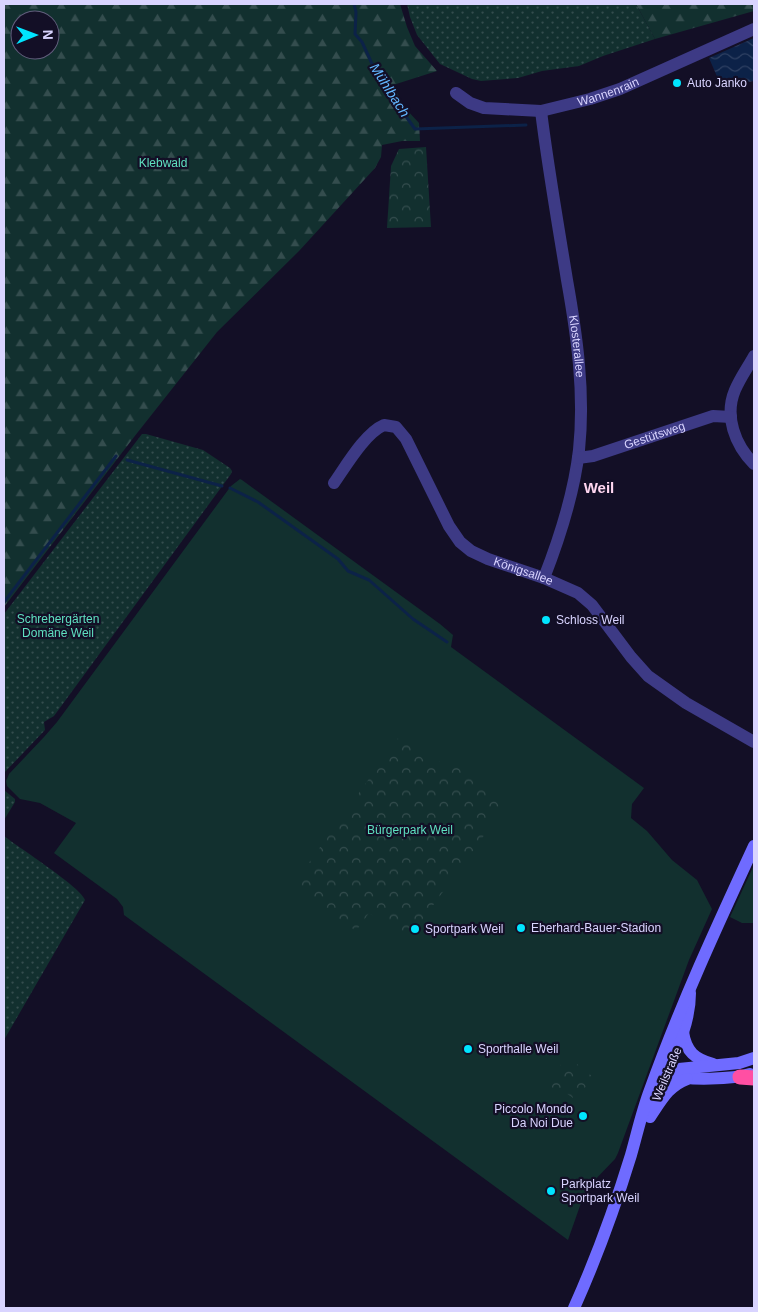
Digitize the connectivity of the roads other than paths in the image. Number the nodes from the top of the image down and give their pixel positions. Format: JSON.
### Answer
{"nodes":[{"id":1,"x":754,"y":29,"type":"edge"},
{"id":2,"x":456,"y":93,"type":"dead end"},
{"id":3,"x":541,"y":111,"type":"junction"},
{"id":4,"x":754,"y":356,"type":"edge"},
{"id":5,"x":731,"y":417,"type":"junction"},
{"id":6,"x":578,"y":458,"type":"junction"},
{"id":7,"x":754,"y":464,"type":"edge"},
{"id":8,"x":334,"y":483,"type":"dead end"},
{"id":9,"x":544,"y":578,"type":"junction"},
{"id":10,"x":754,"y":742,"type":"edge"},
{"id":11,"x":754,"y":846,"type":"edge"},
{"id":12,"x":690,"y":988,"type":"junction"},
{"id":13,"x":683,"y":1032,"type":"junction"},
{"id":14,"x":666,"y":1046,"type":"junction"},
{"id":15,"x":754,"y":1058,"type":"edge"},
{"id":16,"x":716,"y":1064,"type":"junction"},
{"id":17,"x":668,"y":1070,"type":"junction"},
{"id":18,"x":749,"y":1076,"type":"edge"},
{"id":19,"x":687,"y":1079,"type":"junction"},
{"id":20,"x":650,"y":1089,"type":"junction"},
{"id":21,"x":650,"y":1117,"type":"junction"},
{"id":22,"x":630,"y":1156,"type":"junction"},
{"id":23,"x":574,"y":1308,"type":"edge"}],
"edges":[{"from":1,"to":3,"type":"street","name":"Wannenrain"},
{"from":2,"to":3,"type":"street","name":"Wannenrain"},
{"from":3,"to":6,"type":"street","name":"Klosterallee"},
{"from":4,"to":5,"type":"street"},
{"from":5,"to":6,"type":"street","name":"Gestütsweg"},
{"from":5,"to":7,"type":"street"},
{"from":6,"to":9,"type":"street","name":"Klosterallee"},
{"from":8,"to":9,"type":"street","name":"Königsallee"},
{"from":9,"to":10,"type":"street","name":"Königsallee"},
{"from":11,"to":12,"type":"street","name":"Weilstraße"},
{"from":12,"to":13,"type":"street","name":"Weilstraße"},
{"from":12,"to":14,"type":"street","name":"Weilstraße"},
{"from":13,"to":16,"type":"street"},
{"from":13,"to":17,"type":"street","name":"Weilstraße"},
{"from":14,"to":17,"type":"street"},
{"from":14,"to":20,"type":"street","name":"Weilstraße"},
{"from":15,"to":16,"type":"street"},
{"from":16,"to":17,"type":"street"},
{"from":17,"to":19,"type":"street"},
{"from":17,"to":20,"type":"street"},
{"from":17,"to":21,"type":"street","name":"Weilstraße"},
{"from":18,"to":19,"type":"street"},
{"from":19,"to":21,"type":"street"},
{"from":20,"to":22,"type":"street","name":"Weilstraße"},
{"from":21,"to":22,"type":"street","name":"Weilstraße"},
{"from":22,"to":23,"type":"street","name":"Weilstraße"}]}
